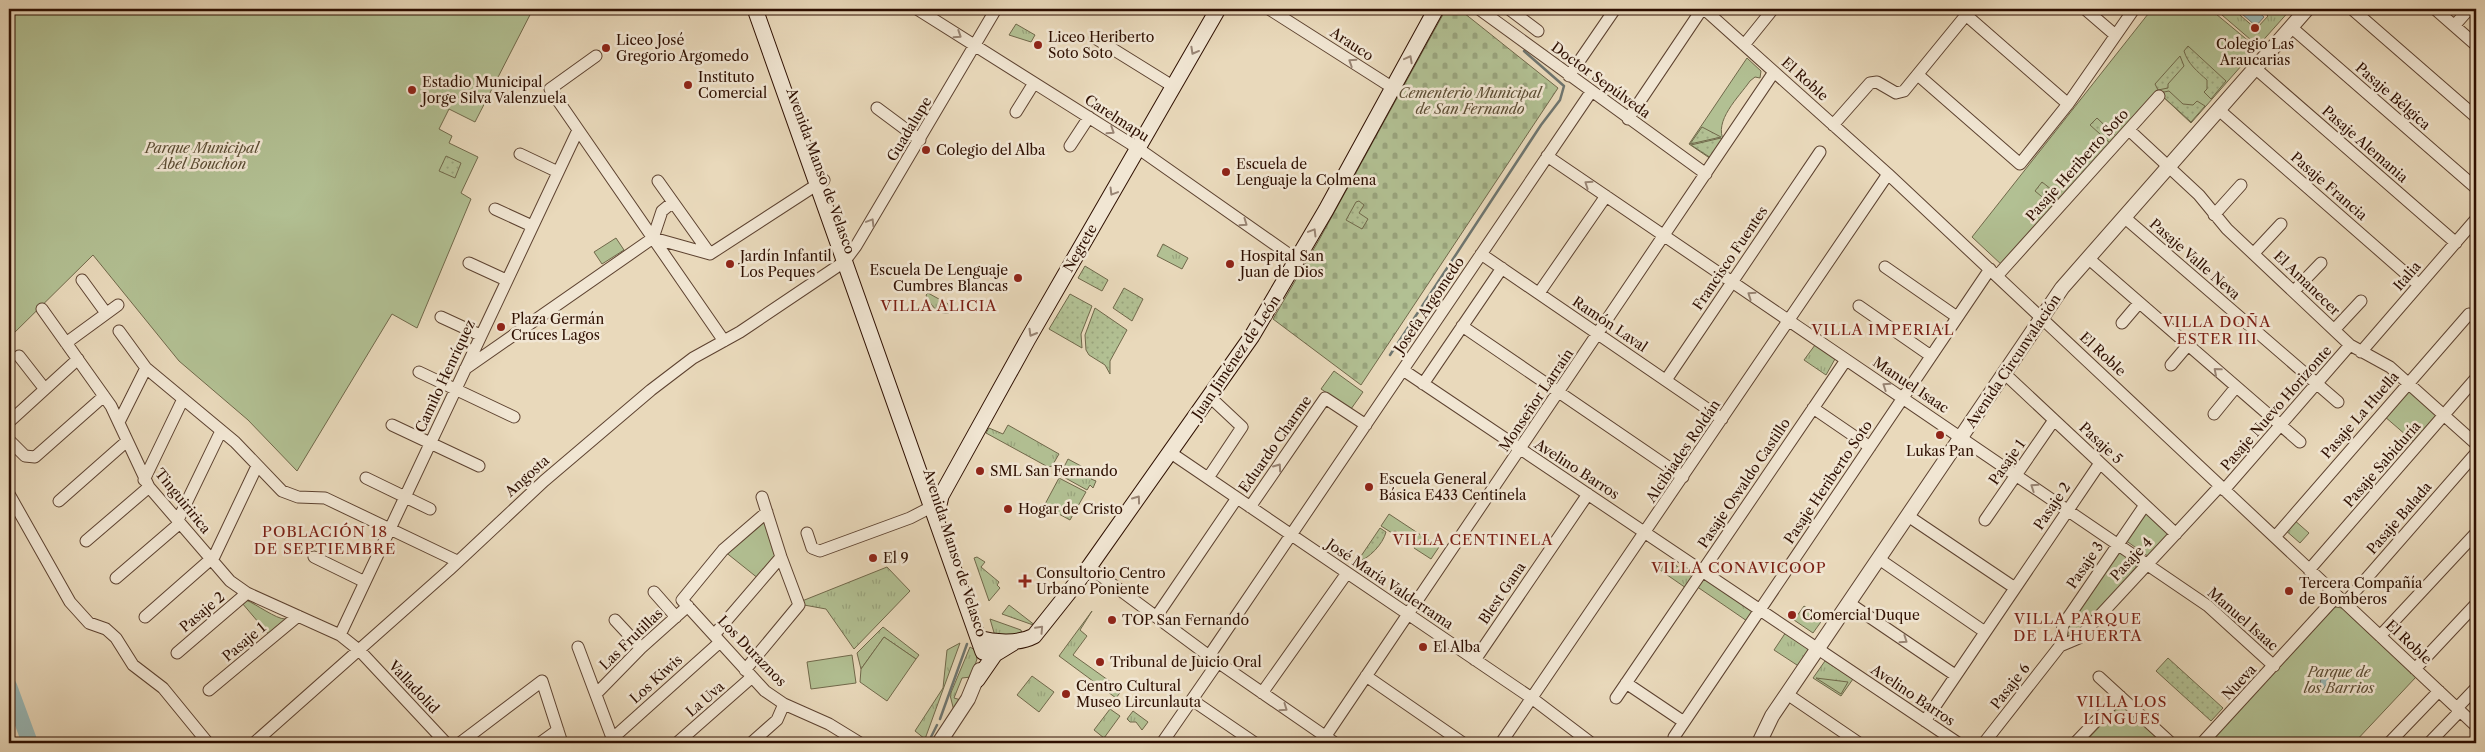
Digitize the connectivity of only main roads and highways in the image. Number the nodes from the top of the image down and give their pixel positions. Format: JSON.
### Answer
{"nodes":[{"id":1,"x":1218,"y":9,"type":"edge"},
{"id":2,"x":1436,"y":9,"type":"edge"},
{"id":3,"x":762,"y":12,"type":"edge"},
{"id":4,"x":937,"y":501,"type":"junction"},
{"id":5,"x":1023,"y":640,"type":"junction"},
{"id":6,"x":976,"y":680,"type":"road end"}],
"edges":[{"from":1,"to":4,"type":"main road","name":"Negrete","one_way":true},
{"from":5,"to":2,"type":"main road","name":"Juan Jiménez de León","one_way":true},
{"from":3,"to":4,"type":"main road","name":"Avenida Manso de Velasco"},
{"from":4,"to":5,"type":"main road","name":"Avenida Manso de Velasco"},
{"from":5,"to":6,"type":"main road","name":"Juan Jiménez de León"}]}
